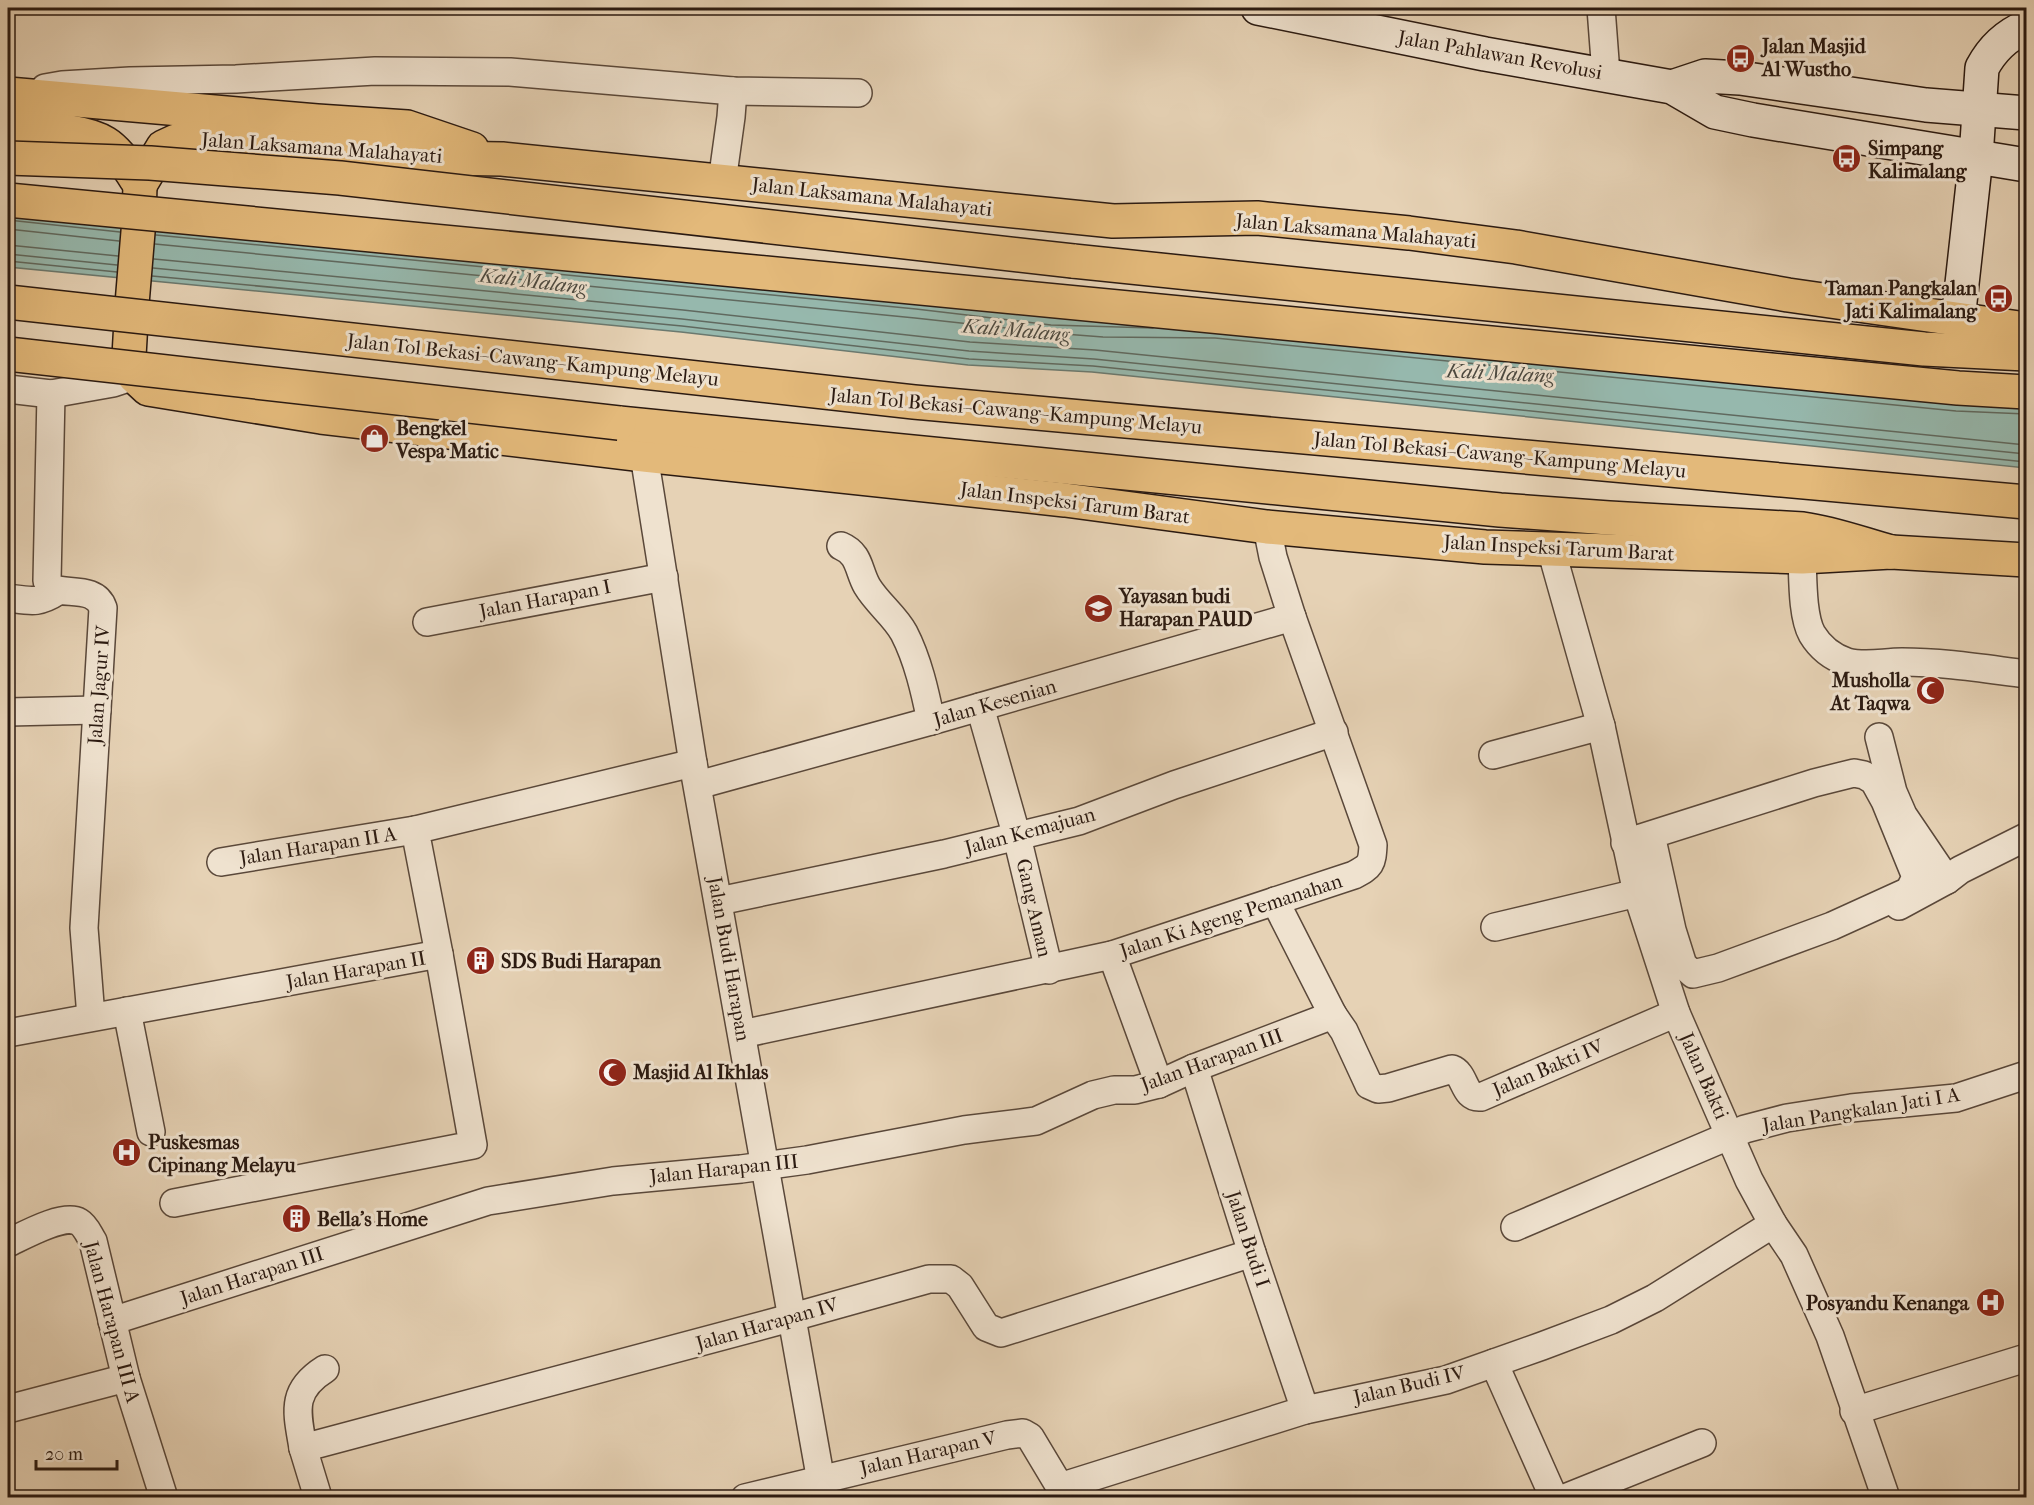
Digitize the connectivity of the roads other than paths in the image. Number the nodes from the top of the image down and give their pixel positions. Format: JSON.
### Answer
{"nodes":[{"id":1,"x":1258,"y":8,"type":"edge"},
{"id":2,"x":1601,"y":8,"type":"edge"},
{"id":3,"x":2024,"y":20,"type":"edge"},
{"id":4,"x":1606,"y":74,"type":"junction"},
{"id":5,"x":1672,"y":87,"type":"junction"},
{"id":6,"x":8,"y":89,"type":"edge"},
{"id":7,"x":733,"y":91,"type":"junction"},
{"id":8,"x":858,"y":93,"type":"dead end"},
{"id":9,"x":8,"y":94,"type":"edge"},
{"id":10,"x":1979,"y":110,"type":"junction"},
{"id":11,"x":2026,"y":112,"type":"edge"},
{"id":12,"x":8,"y":126,"type":"edge"},
{"id":13,"x":1976,"y":157,"type":"junction"},
{"id":14,"x":8,"y":158,"type":"edge"},
{"id":15,"x":502,"y":159,"type":"junction"},
{"id":16,"x":2026,"y":165,"type":"edge"},
{"id":17,"x":722,"y":182,"type":"junction"},
{"id":18,"x":140,"y":185,"type":"junction"},
{"id":19,"x":8,"y":200,"type":"edge"},
{"id":20,"x":8,"y":303,"type":"edge"},
{"id":21,"x":1958,"y":320,"type":"junction"},
{"id":22,"x":2026,"y":329,"type":"edge"},
{"id":23,"x":8,"y":354,"type":"edge"},
{"id":24,"x":2026,"y":354,"type":"edge"},
{"id":25,"x":134,"y":376,"type":"junction"},
{"id":26,"x":8,"y":389,"type":"edge"},
{"id":27,"x":2026,"y":392,"type":"edge"},
{"id":28,"x":51,"y":394,"type":"junction"},
{"id":29,"x":644,"y":455,"type":"junction"},
{"id":30,"x":2026,"y":502,"type":"edge"},
{"id":31,"x":1267,"y":527,"type":"junction"},
{"id":32,"x":841,"y":546,"type":"dead end"},
{"id":33,"x":1551,"y":549,"type":"junction"},
{"id":34,"x":1891,"y":552,"type":"junction"},
{"id":35,"x":1802,"y":557,"type":"junction"},
{"id":36,"x":2026,"y":560,"type":"edge"},
{"id":37,"x":664,"y":577,"type":"junction"},
{"id":38,"x":58,"y":591,"type":"junction"},
{"id":39,"x":8,"y":598,"type":"edge"},
{"id":40,"x":1292,"y":618,"type":"junction"},
{"id":41,"x":427,"y":621,"type":"dead end"},
{"id":42,"x":2026,"y":674,"type":"edge"},
{"id":43,"x":980,"y":707,"type":"junction"},
{"id":44,"x":97,"y":710,"type":"junction"},
{"id":45,"x":8,"y":712,"type":"edge"},
{"id":46,"x":931,"y":721,"type":"junction"},
{"id":47,"x":1601,"y":726,"type":"junction"},
{"id":48,"x":1334,"y":732,"type":"junction"},
{"id":49,"x":1879,"y":737,"type":"dead end"},
{"id":50,"x":1493,"y":755,"type":"dead end"},
{"id":51,"x":695,"y":774,"type":"junction"},
{"id":52,"x":415,"y":830,"type":"junction"},
{"id":53,"x":1651,"y":835,"type":"junction"},
{"id":54,"x":1017,"y":837,"type":"junction"},
{"id":55,"x":2026,"y":837,"type":"edge"},
{"id":56,"x":1625,"y":843,"type":"junction"},
{"id":57,"x":221,"y":862,"type":"dead end"},
{"id":58,"x":1947,"y":880,"type":"junction"},
{"id":59,"x":1637,"y":892,"type":"junction"},
{"id":60,"x":719,"y":901,"type":"junction"},
{"id":61,"x":1275,"y":901,"type":"junction"},
{"id":62,"x":1495,"y":927,"type":"dead end"},
{"id":63,"x":439,"y":954,"type":"junction"},
{"id":64,"x":1112,"y":955,"type":"junction"},
{"id":65,"x":1049,"y":970,"type":"junction"},
{"id":66,"x":1674,"y":1007,"type":"junction"},
{"id":67,"x":127,"y":1011,"type":"junction"},
{"id":68,"x":1333,"y":1015,"type":"junction"},
{"id":69,"x":91,"y":1017,"type":"junction"},
{"id":70,"x":8,"y":1033,"type":"edge"},
{"id":71,"x":742,"y":1034,"type":"junction"},
{"id":72,"x":1194,"y":1068,"type":"junction"},
{"id":73,"x":2026,"y":1075,"type":"edge"},
{"id":74,"x":1159,"y":1084,"type":"junction"},
{"id":75,"x":151,"y":1132,"type":"dead end"},
{"id":76,"x":1730,"y":1135,"type":"junction"},
{"id":77,"x":766,"y":1164,"type":"junction"},
{"id":78,"x":174,"y":1203,"type":"dead end"},
{"id":79,"x":1773,"y":1224,"type":"junction"},
{"id":80,"x":1515,"y":1227,"type":"dead end"},
{"id":81,"x":8,"y":1243,"type":"edge"},
{"id":82,"x":1252,"y":1253,"type":"junction"},
{"id":83,"x":792,"y":1318,"type":"junction"},
{"id":84,"x":112,"y":1321,"type":"junction"},
{"id":85,"x":2026,"y":1358,"type":"edge"},
{"id":86,"x":1494,"y":1363,"type":"junction"},
{"id":87,"x":325,"y":1369,"type":"dead end"},
{"id":88,"x":126,"y":1378,"type":"junction"},
{"id":89,"x":8,"y":1409,"type":"edge"},
{"id":90,"x":1305,"y":1410,"type":"junction"},
{"id":91,"x":1854,"y":1411,"type":"junction"},
{"id":92,"x":1702,"y":1443,"type":"dead end"},
{"id":93,"x":303,"y":1448,"type":"junction"},
{"id":94,"x":823,"y":1488,"type":"edge"},
{"id":95,"x":1061,"y":1492,"type":"edge"},
{"id":96,"x":317,"y":1494,"type":"dead end"},
{"id":97,"x":164,"y":1497,"type":"edge"},
{"id":98,"x":745,"y":1497,"type":"edge"},
{"id":99,"x":1554,"y":1497,"type":"edge"},
{"id":100,"x":1565,"y":1497,"type":"edge"},
{"id":101,"x":1886,"y":1497,"type":"edge"}],
"edges":[{"from":1,"to":4,"type":"main road","name":"Jalan Pahlawan Revolusi"},
{"from":2,"to":4,"type":"street"},
{"from":3,"to":10,"type":"main road"},
{"from":4,"to":5,"type":"main road","name":"Jalan Pahlawan Revolusi"},
{"from":5,"to":10,"type":"main road","name":"Jalan Pahlawan Revolusi"},
{"from":5,"to":13,"type":"main road","name":"Jalan Pahlawan Revolusi"},
{"from":6,"to":7,"type":"street"},
{"from":7,"to":8,"type":"street"},
{"from":7,"to":17,"type":"street"},
{"from":9,"to":15,"type":"main road","name":"Jalan Laksamana Malahayati"},
{"from":10,"to":11,"type":"main road","name":"Jalan Pahlawan Revolusi"},
{"from":10,"to":13,"type":"main road"},
{"from":12,"to":18,"type":"main road"},
{"from":13,"to":16,"type":"main road","name":"Jalan Pahlawan Revolusi"},
{"from":13,"to":21,"type":"main road"},
{"from":14,"to":24,"type":"main road","bridge":true},
{"from":15,"to":17,"type":"main road","name":"Jalan Laksamana Malahayati"},
{"from":15,"to":18,"type":"main road","name":"Jalan Laksamana Malahayati"},
{"from":17,"to":21,"type":"main road","name":"Jalan Laksamana Malahayati"},
{"from":18,"to":25,"type":"main road"},
{"from":19,"to":27,"type":"main road","bridge":true},
{"from":20,"to":30,"type":"main road","name":"Jalan Tol Bekasi–Cawang–Kampung Melayu","bridge":true},
{"from":21,"to":22,"type":"main road","name":"Jalan Laksamana Malahayati"},
{"from":23,"to":34,"type":"main road","bridge":true},
{"from":25,"to":28,"type":"street"},
{"from":25,"to":29,"type":"main road","name":"Jalan Inspeksi Tarum Barat"},
{"from":26,"to":28,"type":"street"},
{"from":28,"to":38,"type":"street"},
{"from":29,"to":31,"type":"main road","name":"Jalan Inspeksi Tarum Barat"},
{"from":29,"to":37,"type":"street","name":"Jalan Budi Harapan"},
{"from":31,"to":33,"type":"main road","name":"Jalan Inspeksi Tarum Barat"},
{"from":31,"to":40,"type":"street","name":"Jalan Ki Ageng Pemanahan"},
{"from":32,"to":46,"type":"street"},
{"from":33,"to":35,"type":"main road","name":"Jalan Inspeksi Tarum Barat"},
{"from":33,"to":47,"type":"street","name":"Jalan Bakti"},
{"from":34,"to":35,"type":"main road","name":"Jalan Inspeksi Tarum Barat"},
{"from":34,"to":36,"type":"main road","name":"Jalan Inspeksi Tarum Barat"},
{"from":35,"to":42,"type":"street"},
{"from":37,"to":41,"type":"street","name":"Jalan Harapan I"},
{"from":37,"to":51,"type":"street","name":"Jalan Budi Harapan"},
{"from":38,"to":39,"type":"street"},
{"from":38,"to":44,"type":"street","name":"Jalan Jagur IV"},
{"from":40,"to":43,"type":"street","name":"Jalan Kesenian"},
{"from":40,"to":48,"type":"street","name":"Jalan Ki Ageng Pemanahan"},
{"from":43,"to":46,"type":"street","name":"Jalan Kesenian"},
{"from":43,"to":54,"type":"street","name":"Gang Aman"},
{"from":44,"to":45,"type":"street"},
{"from":44,"to":69,"type":"street","name":"Jalan Jagur IV"},
{"from":46,"to":51,"type":"street","name":"Jalan Kesenian"},
{"from":47,"to":50,"type":"street"},
{"from":47,"to":56,"type":"street","name":"Jalan Bakti"},
{"from":48,"to":54,"type":"street","name":"Jalan Kemajuan"},
{"from":48,"to":61,"type":"street","name":"Jalan Ki Ageng Pemanahan"},
{"from":49,"to":58,"type":"street"},
{"from":51,"to":52,"type":"street"},
{"from":51,"to":60,"type":"street","name":"Jalan Budi Harapan"},
{"from":52,"to":57,"type":"street","name":"Jalan Harapan II A"},
{"from":52,"to":63,"type":"street","name":"Jalan Harapan II"},
{"from":53,"to":53,"type":"street"},
{"from":53,"to":56,"type":"street"},
{"from":54,"to":60,"type":"street","name":"Jalan Kemajuan"},
{"from":54,"to":65,"type":"street","name":"Gang Aman"},
{"from":55,"to":58,"type":"street"},
{"from":56,"to":59,"type":"street","name":"Jalan Bakti"},
{"from":58,"to":66,"type":"street"},
{"from":59,"to":62,"type":"street"},
{"from":59,"to":66,"type":"street","name":"Jalan Bakti"},
{"from":60,"to":71,"type":"street","name":"Jalan Budi Harapan"},
{"from":61,"to":64,"type":"street","name":"Jalan Ki Ageng Pemanahan"},
{"from":61,"to":68,"type":"street"},
{"from":63,"to":67,"type":"street","name":"Jalan Harapan II"},
{"from":63,"to":78,"type":"street"},
{"from":64,"to":65,"type":"street","name":"Jalan Ki Ageng Pemanahan"},
{"from":64,"to":74,"type":"street"},
{"from":65,"to":71,"type":"street","name":"Jalan Ki Ageng Pemanahan"},
{"from":66,"to":68,"type":"street","name":"Jalan Bakti IV"},
{"from":66,"to":76,"type":"street","name":"Jalan Bakti"},
{"from":67,"to":69,"type":"street","name":"Jalan Harapan II"},
{"from":67,"to":75,"type":"street"},
{"from":68,"to":72,"type":"street","name":"Jalan Harapan III"},
{"from":69,"to":70,"type":"street","name":"Jalan Harapan II"},
{"from":71,"to":77,"type":"street","name":"Jalan Budi Harapan"},
{"from":72,"to":74,"type":"street","name":"Jalan Harapan III"},
{"from":72,"to":82,"type":"street","name":"Jalan Budi I"},
{"from":73,"to":76,"type":"street","name":"Jalan Pangkalan Jati I A"},
{"from":74,"to":77,"type":"street","name":"Jalan Harapan III"},
{"from":76,"to":79,"type":"street","name":"Jalan Bakti"},
{"from":76,"to":80,"type":"street","name":"Jalan Pangkalan Jati I A"},
{"from":77,"to":83,"type":"street","name":"Jalan Budi Harapan"},
{"from":77,"to":84,"type":"street","name":"Jalan Harapan III"},
{"from":79,"to":86,"type":"street","name":"Jalan Budi IV"},
{"from":79,"to":91,"type":"street","name":"Jalan Bakti"},
{"from":81,"to":84,"type":"street","name":"Jalan Harapan III A"},
{"from":82,"to":83,"type":"street","name":"Jalan Harapan IV"},
{"from":82,"to":90,"type":"street","name":"Jalan Budi I"},
{"from":83,"to":93,"type":"street","name":"Jalan Harapan IV"},
{"from":83,"to":94,"type":"street","name":"Jalan Budi Harapan"},
{"from":84,"to":88,"type":"street","name":"Jalan Harapan III A"},
{"from":85,"to":91,"type":"street"},
{"from":86,"to":90,"type":"street","name":"Jalan Budi IV"},
{"from":86,"to":99,"type":"street"},
{"from":87,"to":93,"type":"street"},
{"from":88,"to":89,"type":"street"},
{"from":88,"to":97,"type":"street","name":"Jalan Harapan III A"},
{"from":90,"to":95,"type":"street","name":"Jalan Budi IV"},
{"from":91,"to":101,"type":"street","name":"Jalan Bakti"},
{"from":92,"to":100,"type":"street"},
{"from":93,"to":96,"type":"street"},
{"from":94,"to":95,"type":"street","name":"Jalan Harapan V"},
{"from":94,"to":98,"type":"street","name":"Jalan Harapan V"}]}
